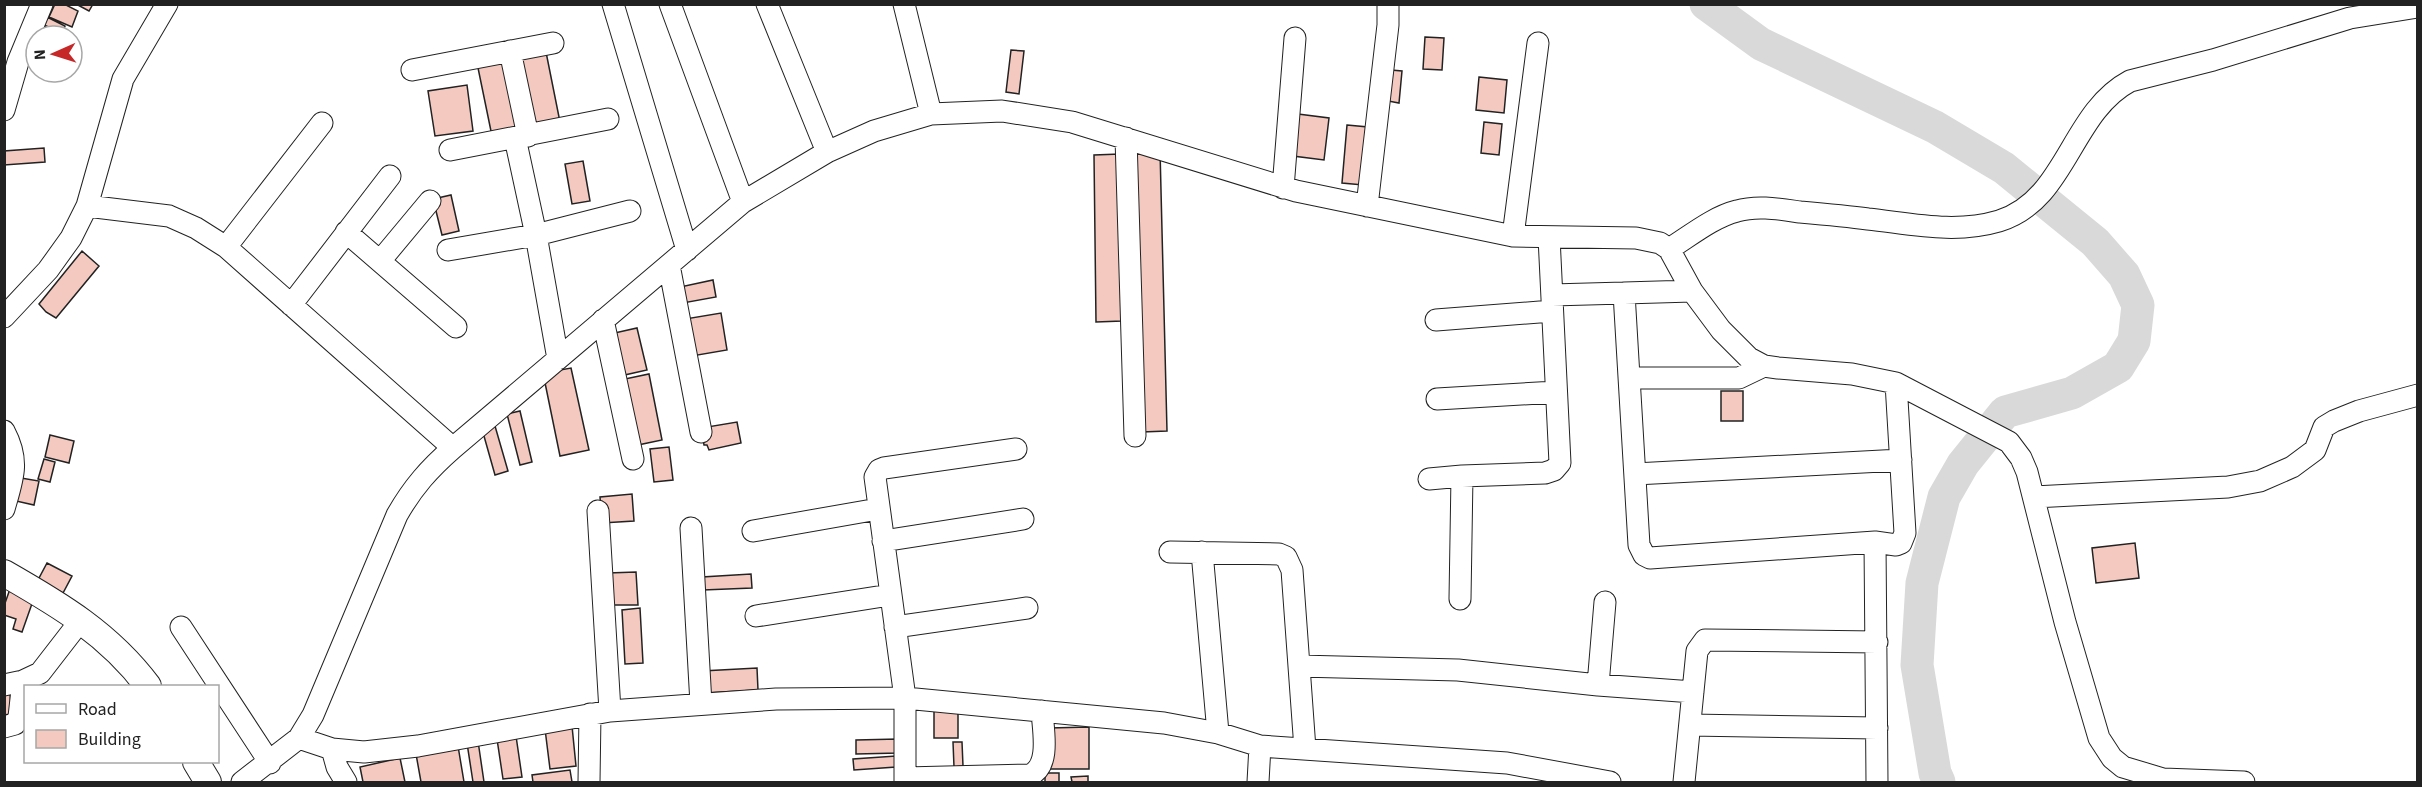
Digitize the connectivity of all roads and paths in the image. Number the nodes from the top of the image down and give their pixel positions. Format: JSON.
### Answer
{"nodes":[{"id":1,"x":42,"y":4,"type":"edge"},
{"id":2,"x":167,"y":4,"type":"edge"},
{"id":3,"x":613,"y":4,"type":"edge"},
{"id":4,"x":670,"y":4,"type":"edge"},
{"id":5,"x":767,"y":4,"type":"edge"},
{"id":6,"x":904,"y":4,"type":"edge"},
{"id":7,"x":1388,"y":4,"type":"edge"},
{"id":8,"x":2418,"y":8,"type":"edge"},
{"id":9,"x":2350,"y":11,"type":"edge"},
{"id":10,"x":1295,"y":38,"type":"dead end"},
{"id":11,"x":553,"y":43,"type":"dead end"},
{"id":12,"x":1538,"y":43,"type":"dead end"},
{"id":13,"x":510,"y":51,"type":"junction"},
{"id":14,"x":412,"y":70,"type":"dead end"},
{"id":15,"x":4,"y":110,"type":"edge"},
{"id":16,"x":931,"y":114,"type":"junction"},
{"id":17,"x":608,"y":120,"type":"dead end"},
{"id":18,"x":322,"y":123,"type":"dead end"},
{"id":19,"x":522,"y":137,"type":"junction"},
{"id":20,"x":1126,"y":138,"type":"junction"},
{"id":21,"x":450,"y":150,"type":"dead end"},
{"id":22,"x":827,"y":152,"type":"junction"},
{"id":23,"x":390,"y":176,"type":"dead end"},
{"id":24,"x":1283,"y":188,"type":"junction"},
{"id":25,"x":430,"y":201,"type":"dead end"},
{"id":26,"x":743,"y":202,"type":"junction"},
{"id":27,"x":87,"y":206,"type":"junction"},
{"id":28,"x":1366,"y":206,"type":"junction"},
{"id":29,"x":630,"y":211,"type":"dead end"},
{"id":30,"x":346,"y":232,"type":"junction"},
{"id":31,"x":536,"y":235,"type":"junction"},
{"id":32,"x":1513,"y":236,"type":"junction"},
{"id":33,"x":1549,"y":237,"type":"junction"},
{"id":34,"x":226,"y":247,"type":"junction"},
{"id":35,"x":1669,"y":249,"type":"junction"},
{"id":36,"x":448,"y":250,"type":"dead end"},
{"id":37,"x":687,"y":250,"type":"junction"},
{"id":38,"x":380,"y":261,"type":"junction"},
{"id":39,"x":669,"y":265,"type":"junction"},
{"id":40,"x":1692,"y":291,"type":"junction"},
{"id":41,"x":1624,"y":293,"type":"junction"},
{"id":42,"x":1552,"y":303,"type":"junction"},
{"id":43,"x":291,"y":305,"type":"junction"},
{"id":44,"x":4,"y":316,"type":"edge"},
{"id":45,"x":603,"y":320,"type":"junction"},
{"id":46,"x":1436,"y":320,"type":"dead end"},
{"id":47,"x":456,"y":327,"type":"dead end"},
{"id":48,"x":558,"y":359,"type":"junction"},
{"id":49,"x":1764,"y":366,"type":"junction"},
{"id":50,"x":1630,"y":378,"type":"junction"},
{"id":51,"x":1896,"y":383,"type":"junction"},
{"id":52,"x":1556,"y":392,"type":"junction"},
{"id":53,"x":2418,"y":395,"type":"edge"},
{"id":54,"x":1437,"y":399,"type":"dead end"},
{"id":55,"x":4,"y":431,"type":"edge"},
{"id":56,"x":701,"y":432,"type":"dead end"},
{"id":57,"x":1136,"y":436,"type":"dead end"},
{"id":58,"x":453,"y":448,"type":"junction"},
{"id":59,"x":1016,"y":449,"type":"dead end"},
{"id":60,"x":633,"y":459,"type":"dead end"},
{"id":61,"x":1901,"y":460,"type":"junction"},
{"id":62,"x":1635,"y":474,"type":"junction"},
{"id":63,"x":1462,"y":476,"type":"junction"},
{"id":64,"x":1428,"y":479,"type":"dead end"},
{"id":65,"x":2034,"y":497,"type":"junction"},
{"id":66,"x":4,"y":509,"type":"edge"},
{"id":67,"x":878,"y":509,"type":"junction"},
{"id":68,"x":598,"y":511,"type":"dead end"},
{"id":69,"x":1023,"y":519,"type":"dead end"},
{"id":70,"x":691,"y":528,"type":"dead end"},
{"id":71,"x":753,"y":531,"type":"dead end"},
{"id":72,"x":883,"y":542,"type":"junction"},
{"id":73,"x":1875,"y":542,"type":"junction"},
{"id":74,"x":1170,"y":552,"type":"dead end"},
{"id":75,"x":1202,"y":552,"type":"junction"},
{"id":76,"x":4,"y":573,"type":"edge"},
{"id":77,"x":890,"y":595,"type":"junction"},
{"id":78,"x":1460,"y":599,"type":"dead end"},
{"id":79,"x":1605,"y":602,"type":"dead end"},
{"id":80,"x":1027,"y":608,"type":"dead end"},
{"id":81,"x":756,"y":616,"type":"dead end"},
{"id":82,"x":81,"y":620,"type":"junction"},
{"id":83,"x":181,"y":627,"type":"dead end"},
{"id":84,"x":895,"y":627,"type":"junction"},
{"id":85,"x":1877,"y":642,"type":"junction"},
{"id":86,"x":1299,"y":666,"type":"junction"},
{"id":87,"x":14,"y":683,"type":"edge"},
{"id":88,"x":146,"y":685,"type":"edge"},
{"id":89,"x":219,"y":685,"type":"edge"},
{"id":90,"x":219,"y":685,"type":"edge"},
{"id":91,"x":1598,"y":685,"type":"junction"},
{"id":92,"x":1693,"y":692,"type":"junction"},
{"id":93,"x":904,"y":698,"type":"junction"},
{"id":94,"x":701,"y":705,"type":"junction"},
{"id":95,"x":1042,"y":711,"type":"junction"},
{"id":96,"x":600,"y":713,"type":"junction"},
{"id":97,"x":1690,"y":725,"type":"junction"},
{"id":98,"x":4,"y":727,"type":"edge"},
{"id":99,"x":1877,"y":728,"type":"junction"},
{"id":100,"x":1218,"y":733,"type":"junction"},
{"id":101,"x":299,"y":738,"type":"junction"},
{"id":102,"x":1260,"y":746,"type":"junction"},
{"id":103,"x":332,"y":749,"type":"junction"},
{"id":104,"x":1305,"y":749,"type":"junction"},
{"id":105,"x":197,"y":763,"type":"edge"},
{"id":106,"x":270,"y":763,"type":"junction"},
{"id":107,"x":905,"y":780,"type":"edge"},
{"id":108,"x":208,"y":783,"type":"edge"},
{"id":109,"x":243,"y":783,"type":"edge"},
{"id":110,"x":346,"y":783,"type":"edge"},
{"id":111,"x":589,"y":783,"type":"edge"},
{"id":112,"x":1258,"y":783,"type":"edge"},
{"id":113,"x":1610,"y":783,"type":"edge"},
{"id":114,"x":1684,"y":783,"type":"edge"},
{"id":115,"x":1877,"y":783,"type":"edge"},
{"id":116,"x":2244,"y":783,"type":"edge"}],
"edges":[{"from":1,"to":15,"type":"street"},
{"from":2,"to":27,"type":"street"},
{"from":3,"to":37,"type":"street"},
{"from":4,"to":26,"type":"street"},
{"from":5,"to":22,"type":"street"},
{"from":6,"to":16,"type":"street"},
{"from":7,"to":28,"type":"street"},
{"from":8,"to":9,"type":"street"},
{"from":9,"to":35,"type":"street"},
{"from":10,"to":24,"type":"street"},
{"from":11,"to":13,"type":"street"},
{"from":12,"to":32,"type":"street"},
{"from":13,"to":14,"type":"street"},
{"from":13,"to":19,"type":"street"},
{"from":16,"to":20,"type":"street"},
{"from":16,"to":22,"type":"street"},
{"from":17,"to":19,"type":"street"},
{"from":18,"to":34,"type":"street"},
{"from":19,"to":21,"type":"street"},
{"from":19,"to":31,"type":"street"},
{"from":20,"to":24,"type":"street"},
{"from":20,"to":57,"type":"street"},
{"from":22,"to":26,"type":"street"},
{"from":23,"to":30,"type":"street"},
{"from":24,"to":28,"type":"street"},
{"from":25,"to":38,"type":"street"},
{"from":26,"to":37,"type":"street"},
{"from":27,"to":34,"type":"street"},
{"from":27,"to":44,"type":"street"},
{"from":28,"to":32,"type":"street"},
{"from":29,"to":31,"type":"street"},
{"from":30,"to":38,"type":"street"},
{"from":30,"to":43,"type":"street"},
{"from":31,"to":36,"type":"street"},
{"from":31,"to":48,"type":"street"},
{"from":32,"to":33,"type":"street"},
{"from":33,"to":35,"type":"street"},
{"from":33,"to":42,"type":"street"},
{"from":34,"to":43,"type":"street"},
{"from":35,"to":40,"type":"street"},
{"from":37,"to":39,"type":"street"},
{"from":38,"to":47,"type":"street"},
{"from":39,"to":45,"type":"street"},
{"from":39,"to":56,"type":"street"},
{"from":40,"to":41,"type":"street"},
{"from":40,"to":49,"type":"street"},
{"from":41,"to":42,"type":"street"},
{"from":41,"to":50,"type":"street"},
{"from":42,"to":46,"type":"street"},
{"from":42,"to":52,"type":"street"},
{"from":43,"to":58,"type":"street"},
{"from":45,"to":48,"type":"street"},
{"from":45,"to":60,"type":"street"},
{"from":48,"to":58,"type":"street"},
{"from":49,"to":50,"type":"street"},
{"from":49,"to":51,"type":"street"},
{"from":50,"to":62,"type":"street"},
{"from":51,"to":61,"type":"street"},
{"from":51,"to":65,"type":"street"},
{"from":52,"to":54,"type":"street"},
{"from":52,"to":63,"type":"street"},
{"from":53,"to":65,"type":"street"},
{"from":55,"to":66,"type":"street"},
{"from":58,"to":101,"type":"street"},
{"from":59,"to":67,"type":"street"},
{"from":61,"to":62,"type":"street"},
{"from":61,"to":73,"type":"street"},
{"from":62,"to":73,"type":"street"},
{"from":63,"to":64,"type":"street"},
{"from":63,"to":78,"type":"street"},
{"from":65,"to":116,"type":"street"},
{"from":67,"to":71,"type":"street"},
{"from":67,"to":72,"type":"street"},
{"from":68,"to":96,"type":"street"},
{"from":69,"to":72,"type":"street"},
{"from":70,"to":94,"type":"street"},
{"from":72,"to":77,"type":"street"},
{"from":73,"to":85,"type":"street"},
{"from":74,"to":75,"type":"street"},
{"from":75,"to":86,"type":"street"},
{"from":75,"to":100,"type":"street"},
{"from":76,"to":82,"type":"main road"},
{"from":77,"to":81,"type":"street"},
{"from":77,"to":84,"type":"street"},
{"from":79,"to":91,"type":"street"},
{"from":80,"to":84,"type":"street"},
{"from":82,"to":87,"type":"street"},
{"from":82,"to":88,"type":"main road"},
{"from":83,"to":89,"type":"street"},
{"from":84,"to":93,"type":"street"},
{"from":85,"to":92,"type":"street"},
{"from":85,"to":99,"type":"street"},
{"from":86,"to":91,"type":"street"},
{"from":86,"to":104,"type":"street"},
{"from":87,"to":98,"type":"street"},
{"from":90,"to":106,"type":"street"},
{"from":91,"to":92,"type":"street"},
{"from":92,"to":97,"type":"street"},
{"from":93,"to":94,"type":"street"},
{"from":93,"to":95,"type":"street"},
{"from":93,"to":107,"type":"street"},
{"from":94,"to":96,"type":"street"},
{"from":95,"to":100,"type":"street"},
{"from":95,"to":107,"type":"street"},
{"from":96,"to":103,"type":"street"},
{"from":96,"to":111,"type":"street"},
{"from":97,"to":99,"type":"street"},
{"from":97,"to":114,"type":"street"},
{"from":99,"to":115,"type":"street"},
{"from":100,"to":102,"type":"street"},
{"from":101,"to":103,"type":"street"},
{"from":101,"to":106,"type":"street"},
{"from":102,"to":104,"type":"street"},
{"from":102,"to":112,"type":"street"},
{"from":103,"to":110,"type":"street"},
{"from":104,"to":113,"type":"street"},
{"from":105,"to":108,"type":"main road"},
{"from":106,"to":109,"type":"street"}]}
